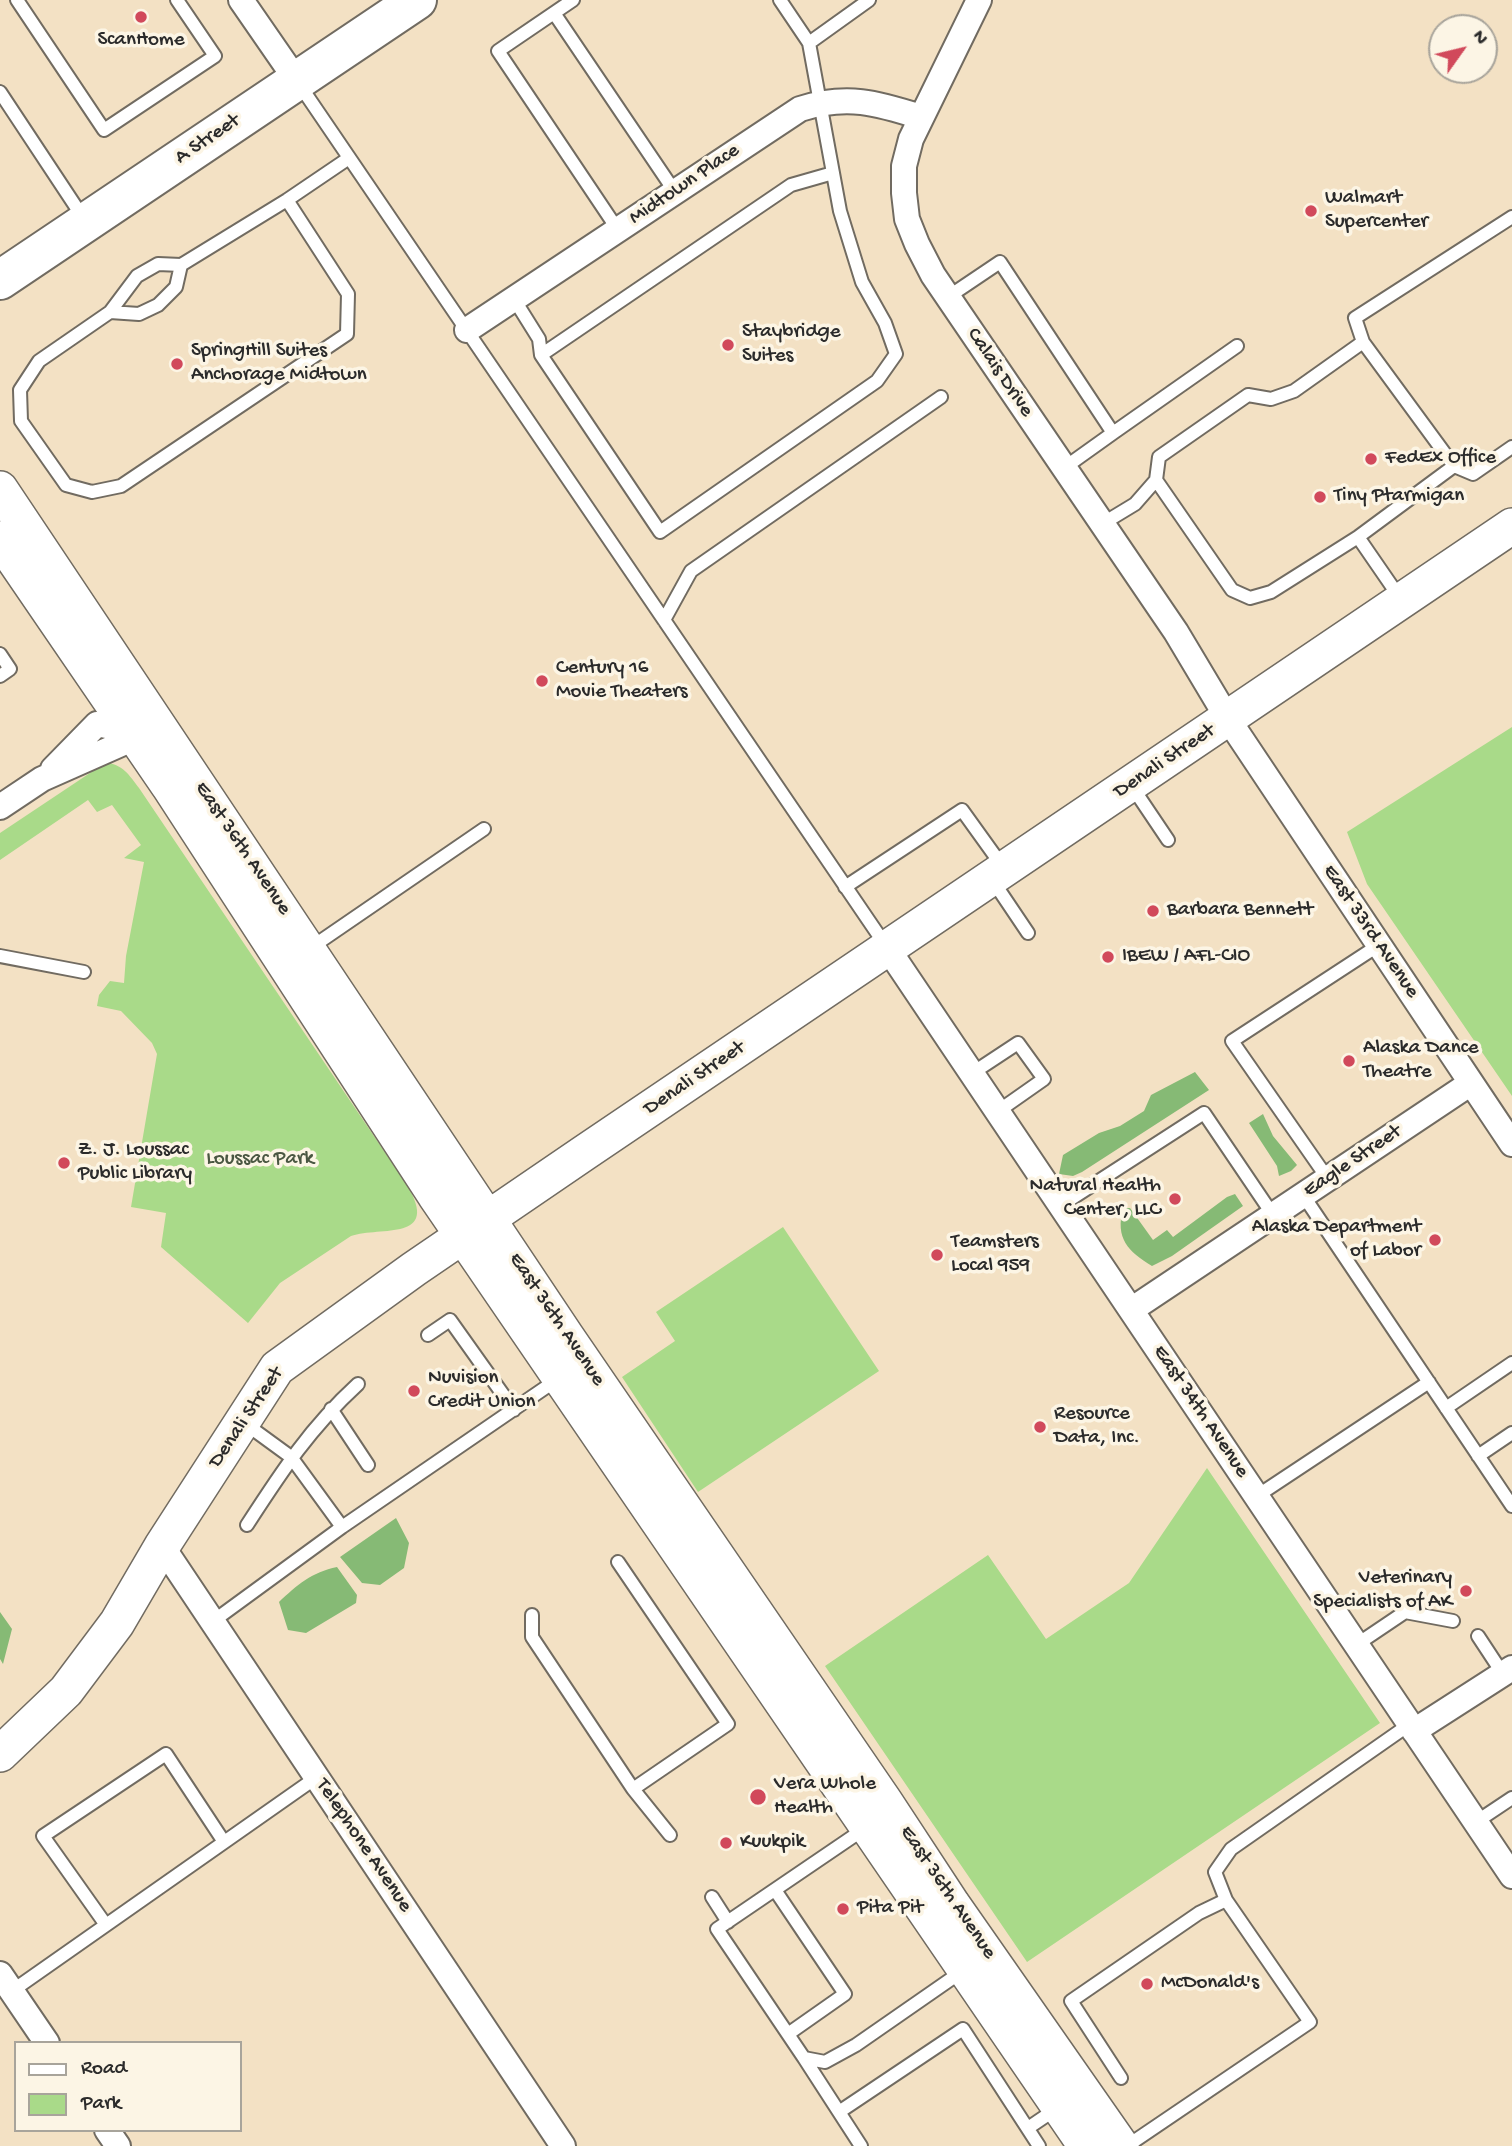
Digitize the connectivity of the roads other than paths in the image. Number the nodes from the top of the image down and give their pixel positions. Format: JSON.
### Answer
{"nodes":[{"id":1,"x":17,"y":0,"type":"edge"},
{"id":2,"x":177,"y":0,"type":"edge"},
{"id":3,"x":241,"y":0,"type":"edge"},
{"id":4,"x":417,"y":0,"type":"edge"},
{"id":5,"x":573,"y":0,"type":"edge"},
{"id":6,"x":780,"y":0,"type":"edge"},
{"id":7,"x":869,"y":0,"type":"edge"},
{"id":8,"x":979,"y":0,"type":"edge"},
{"id":9,"x":554,"y":13,"type":"junction"},
{"id":10,"x":809,"y":43,"type":"junction"},
{"id":11,"x":297,"y":80,"type":"junction"},
{"id":12,"x":0,"y":92,"type":"edge"},
{"id":13,"x":821,"y":102,"type":"junction"},
{"id":14,"x":921,"y":117,"type":"junction"},
{"id":15,"x":349,"y":158,"type":"junction"},
{"id":16,"x":833,"y":173,"type":"junction"},
{"id":17,"x":675,"y":192,"type":"junction"},
{"id":18,"x":287,"y":200,"type":"junction"},
{"id":19,"x":1512,"y":217,"type":"edge"},
{"id":20,"x":86,"y":222,"type":"junction"},
{"id":21,"x":618,"y":230,"type":"junction"},
{"id":22,"x":181,"y":265,"type":"junction"},
{"id":23,"x":0,"y":280,"type":"edge"},
{"id":24,"x":948,"y":297,"type":"junction"},
{"id":25,"x":514,"y":299,"type":"junction"},
{"id":26,"x":110,"y":313,"type":"junction"},
{"id":27,"x":467,"y":330,"type":"junction"},
{"id":28,"x":1363,"y":342,"type":"junction"},
{"id":29,"x":1237,"y":346,"type":"dead end"},
{"id":30,"x":541,"y":355,"type":"junction"},
{"id":31,"x":941,"y":397,"type":"dead end"},
{"id":32,"x":1113,"y":433,"type":"junction"},
{"id":33,"x":1512,"y":447,"type":"edge"},
{"id":34,"x":1454,"y":466,"type":"junction"},
{"id":35,"x":1064,"y":468,"type":"junction"},
{"id":36,"x":1156,"y":480,"type":"junction"},
{"id":37,"x":0,"y":489,"type":"edge"},
{"id":38,"x":1102,"y":524,"type":"junction"},
{"id":39,"x":1512,"y":526,"type":"edge"},
{"id":40,"x":1358,"y":537,"type":"junction"},
{"id":41,"x":0,"y":539,"type":"edge"},
{"id":42,"x":1402,"y":601,"type":"junction"},
{"id":43,"x":663,"y":620,"type":"junction"},
{"id":44,"x":0,"y":654,"type":"edge"},
{"id":45,"x":0,"y":676,"type":"edge"},
{"id":46,"x":1228,"y":719,"type":"junction"},
{"id":47,"x":132,"y":722,"type":"junction"},
{"id":48,"x":1131,"y":785,"type":"junction"},
{"id":49,"x":0,"y":807,"type":"edge"},
{"id":50,"x":484,"y":829,"type":"dead end"},
{"id":51,"x":1168,"y":840,"type":"dead end"},
{"id":52,"x":998,"y":874,"type":"junction"},
{"id":53,"x":845,"y":887,"type":"junction"},
{"id":54,"x":1028,"y":933,"type":"dead end"},
{"id":55,"x":1379,"y":945,"type":"junction"},
{"id":56,"x":309,"y":948,"type":"junction"},
{"id":57,"x":888,"y":949,"type":"junction"},
{"id":58,"x":0,"y":956,"type":"edge"},
{"id":59,"x":84,"y":972,"type":"dead end"},
{"id":60,"x":971,"y":1074,"type":"junction"},
{"id":61,"x":1471,"y":1083,"type":"junction"},
{"id":62,"x":997,"y":1112,"type":"junction"},
{"id":63,"x":1512,"y":1144,"type":"edge"},
{"id":64,"x":1328,"y":1179,"type":"junction"},
{"id":65,"x":1303,"y":1195,"type":"junction"},
{"id":66,"x":1060,"y":1206,"type":"junction"},
{"id":67,"x":1273,"y":1215,"type":"junction"},
{"id":68,"x":476,"y":1227,"type":"junction"},
{"id":69,"x":1131,"y":1310,"type":"junction"},
{"id":70,"x":428,"y":1335,"type":"dead end"},
{"id":71,"x":1512,"y":1363,"type":"edge"},
{"id":72,"x":560,"y":1377,"type":"junction"},
{"id":73,"x":1429,"y":1382,"type":"junction"},
{"id":74,"x":358,"y":1384,"type":"dead end"},
{"id":75,"x":1447,"y":1408,"type":"junction"},
{"id":76,"x":331,"y":1409,"type":"junction"},
{"id":77,"x":513,"y":1410,"type":"junction"},
{"id":78,"x":242,"y":1422,"type":"junction"},
{"id":79,"x":1512,"y":1433,"type":"edge"},
{"id":80,"x":1478,"y":1455,"type":"junction"},
{"id":81,"x":291,"y":1457,"type":"junction"},
{"id":82,"x":368,"y":1465,"type":"dead end"},
{"id":83,"x":1256,"y":1496,"type":"junction"},
{"id":84,"x":1512,"y":1506,"type":"edge"},
{"id":85,"x":247,"y":1525,"type":"dead end"},
{"id":86,"x":342,"y":1527,"type":"junction"},
{"id":87,"x":162,"y":1546,"type":"junction"},
{"id":88,"x":618,"y":1562,"type":"dead end"},
{"id":89,"x":532,"y":1615,"type":"dead end"},
{"id":90,"x":1453,"y":1621,"type":"dead end"},
{"id":91,"x":212,"y":1622,"type":"junction"},
{"id":92,"x":1478,"y":1636,"type":"dead end"},
{"id":93,"x":1356,"y":1644,"type":"junction"},
{"id":94,"x":1507,"y":1671,"type":"edge"},
{"id":95,"x":1412,"y":1728,"type":"junction"},
{"id":96,"x":0,"y":1754,"type":"edge"},
{"id":97,"x":317,"y":1777,"type":"junction"},
{"id":98,"x":633,"y":1789,"type":"junction"},
{"id":99,"x":1512,"y":1798,"type":"edge"},
{"id":100,"x":1476,"y":1822,"type":"junction"},
{"id":101,"x":867,"y":1827,"type":"junction"},
{"id":102,"x":670,"y":1835,"type":"dead end"},
{"id":103,"x":224,"y":1842,"type":"junction"},
{"id":104,"x":1512,"y":1876,"type":"edge"},
{"id":105,"x":775,"y":1890,"type":"junction"},
{"id":106,"x":712,"y":1897,"type":"dead end"},
{"id":107,"x":1226,"y":1900,"type":"junction"},
{"id":108,"x":728,"y":1922,"type":"junction"},
{"id":109,"x":106,"y":1925,"type":"junction"},
{"id":110,"x":979,"y":1964,"type":"junction"},
{"id":111,"x":6,"y":1982,"type":"edge"},
{"id":112,"x":788,"y":2034,"type":"junction"},
{"id":113,"x":46,"y":2041,"type":"edge"},
{"id":114,"x":804,"y":2057,"type":"junction"},
{"id":115,"x":1121,"y":2078,"type":"dead end"},
{"id":116,"x":1059,"y":2107,"type":"junction"},
{"id":117,"x":839,"y":2112,"type":"junction"},
{"id":118,"x":1028,"y":2128,"type":"junction"},
{"id":119,"x":563,"y":2146,"type":"edge"},
{"id":120,"x":860,"y":2146,"type":"edge"},
{"id":121,"x":1039,"y":2146,"type":"edge"},
{"id":122,"x":1086,"y":2146,"type":"edge"},
{"id":123,"x":1121,"y":2146,"type":"edge"},
{"id":124,"x":1127,"y":2146,"type":"edge"}],
"edges":[{"from":1,"to":2,"type":"lane"},
{"from":3,"to":11,"type":"street"},
{"from":4,"to":11,"type":"main road","name":"A Street"},
{"from":5,"to":9,"type":"lane"},
{"from":6,"to":10,"type":"lane"},
{"from":7,"to":10,"type":"lane"},
{"from":8,"to":14,"type":"street","name":"Calais Drive"},
{"from":9,"to":17,"type":"lane"},
{"from":9,"to":21,"type":"lane"},
{"from":10,"to":13,"type":"lane"},
{"from":11,"to":15,"type":"lane"},
{"from":11,"to":20,"type":"main road","name":"A Street"},
{"from":12,"to":20,"type":"lane"},
{"from":13,"to":14,"type":"street","name":"Midtown Place"},
{"from":13,"to":16,"type":"lane"},
{"from":13,"to":17,"type":"street","name":"Midtown Place"},
{"from":14,"to":24,"type":"street","name":"Calais Drive"},
{"from":15,"to":18,"type":"lane"},
{"from":15,"to":27,"type":"lane"},
{"from":16,"to":30,"type":"lane"},
{"from":16,"to":30,"type":"lane"},
{"from":17,"to":21,"type":"street","name":"Midtown Place"},
{"from":18,"to":22,"type":"lane"},
{"from":18,"to":26,"type":"lane"},
{"from":19,"to":28,"type":"lane"},
{"from":20,"to":23,"type":"main road","name":"A Street"},
{"from":21,"to":25,"type":"street","name":"Midtown Place"},
{"from":22,"to":26,"type":"lane"},
{"from":22,"to":26,"type":"lane"},
{"from":24,"to":32,"type":"lane"},
{"from":24,"to":35,"type":"street","name":"Calais Drive"},
{"from":25,"to":27,"type":"street","name":"Midtown Place"},
{"from":25,"to":30,"type":"lane"},
{"from":27,"to":43,"type":"lane"},
{"from":28,"to":34,"type":"lane"},
{"from":28,"to":36,"type":"lane"},
{"from":29,"to":32,"type":"lane"},
{"from":31,"to":43,"type":"lane"},
{"from":32,"to":35,"type":"lane"},
{"from":33,"to":34,"type":"lane"},
{"from":34,"to":40,"type":"lane"},
{"from":35,"to":38,"type":"street","name":"Calais Drive"},
{"from":36,"to":38,"type":"lane"},
{"from":36,"to":40,"type":"lane"},
{"from":37,"to":47,"type":"main road","name":"East 36th Avenue"},
{"from":38,"to":46,"type":"street","name":"Calais Drive"},
{"from":39,"to":42,"type":"main road","name":"Denali Street"},
{"from":40,"to":42,"type":"lane"},
{"from":41,"to":47,"type":"main road","name":"East 36th Avenue"},
{"from":42,"to":46,"type":"main road","name":"Denali Street"},
{"from":43,"to":53,"type":"lane"},
{"from":44,"to":45,"type":"lane"},
{"from":46,"to":48,"type":"main road","name":"Denali Street"},
{"from":46,"to":55,"type":"street","name":"East 33rd Avenue"},
{"from":47,"to":49,"type":"street"},
{"from":47,"to":56,"type":"main road","name":"East 36th Avenue"},
{"from":47,"to":68,"type":"main road","name":"East 36th Avenue"},
{"from":48,"to":51,"type":"lane"},
{"from":48,"to":52,"type":"main road","name":"Denali Street"},
{"from":50,"to":56,"type":"lane"},
{"from":52,"to":53,"type":"lane"},
{"from":52,"to":54,"type":"lane"},
{"from":52,"to":57,"type":"main road","name":"Denali Street"},
{"from":53,"to":57,"type":"lane"},
{"from":55,"to":61,"type":"street","name":"East 33rd Avenue"},
{"from":55,"to":64,"type":"lane"},
{"from":56,"to":68,"type":"main road","name":"East 36th Avenue"},
{"from":57,"to":60,"type":"street","name":"East 34th Avenue"},
{"from":57,"to":68,"type":"main road","name":"Denali Street"},
{"from":58,"to":59,"type":"lane"},
{"from":60,"to":62,"type":"street","name":"East 34th Avenue"},
{"from":60,"to":62,"type":"lane"},
{"from":61,"to":63,"type":"street","name":"East 33rd Avenue"},
{"from":61,"to":64,"type":"street","name":"Eagle Street"},
{"from":62,"to":66,"type":"street","name":"East 34th Avenue"},
{"from":64,"to":65,"type":"street","name":"Eagle Street"},
{"from":65,"to":67,"type":"street","name":"Eagle Street"},
{"from":65,"to":73,"type":"lane"},
{"from":66,"to":67,"type":"lane"},
{"from":66,"to":69,"type":"street","name":"East 34th Avenue"},
{"from":67,"to":69,"type":"street","name":"Eagle Street"},
{"from":68,"to":72,"type":"main road","name":"East 36th Avenue"},
{"from":68,"to":78,"type":"main road","name":"Denali Street"},
{"from":68,"to":110,"type":"main road","name":"East 36th Avenue"},
{"from":69,"to":83,"type":"street","name":"East 34th Avenue"},
{"from":70,"to":77,"type":"lane"},
{"from":71,"to":75,"type":"lane"},
{"from":72,"to":77,"type":"lane"},
{"from":72,"to":101,"type":"main road","name":"East 36th Avenue"},
{"from":73,"to":75,"type":"lane"},
{"from":73,"to":83,"type":"lane"},
{"from":74,"to":76,"type":"lane"},
{"from":75,"to":80,"type":"lane"},
{"from":76,"to":81,"type":"lane"},
{"from":76,"to":82,"type":"lane"},
{"from":77,"to":86,"type":"lane"},
{"from":78,"to":81,"type":"lane"},
{"from":78,"to":87,"type":"main road","name":"Denali Street"},
{"from":79,"to":80,"type":"lane"},
{"from":80,"to":84,"type":"lane"},
{"from":81,"to":85,"type":"lane"},
{"from":81,"to":86,"type":"lane"},
{"from":83,"to":93,"type":"street","name":"East 34th Avenue"},
{"from":86,"to":91,"type":"lane"},
{"from":87,"to":91,"type":"street","name":"Telephone Avenue"},
{"from":87,"to":96,"type":"main road","name":"Denali Street"},
{"from":88,"to":98,"type":"lane"},
{"from":89,"to":98,"type":"lane"},
{"from":90,"to":93,"type":"lane"},
{"from":91,"to":97,"type":"street","name":"Telephone Avenue"},
{"from":92,"to":94,"type":"lane"},
{"from":93,"to":95,"type":"street","name":"East 34th Avenue"},
{"from":94,"to":95,"type":"street"},
{"from":95,"to":100,"type":"street","name":"East 34th Avenue"},
{"from":95,"to":107,"type":"lane"},
{"from":97,"to":103,"type":"lane"},
{"from":97,"to":119,"type":"street","name":"Telephone Avenue"},
{"from":98,"to":102,"type":"lane"},
{"from":99,"to":100,"type":"lane"},
{"from":100,"to":104,"type":"street","name":"East 34th Avenue"},
{"from":101,"to":105,"type":"lane"},
{"from":101,"to":110,"type":"main road"},
{"from":103,"to":109,"type":"lane"},
{"from":103,"to":109,"type":"lane"},
{"from":105,"to":108,"type":"lane"},
{"from":105,"to":112,"type":"lane"},
{"from":106,"to":108,"type":"lane"},
{"from":107,"to":115,"type":"lane"},
{"from":107,"to":124,"type":"lane"},
{"from":108,"to":112,"type":"lane"},
{"from":109,"to":111,"type":"lane"},
{"from":110,"to":114,"type":"lane"},
{"from":110,"to":116,"type":"main road","name":"East 36th Avenue"},
{"from":110,"to":123,"type":"main road","name":"East 36th Avenue"},
{"from":111,"to":113,"type":"street"},
{"from":112,"to":114,"type":"lane"},
{"from":114,"to":117,"type":"lane"},
{"from":116,"to":118,"type":"lane"},
{"from":116,"to":122,"type":"main road","name":"East 36th Avenue"},
{"from":117,"to":118,"type":"lane"},
{"from":117,"to":120,"type":"lane"},
{"from":118,"to":121,"type":"lane"}]}
